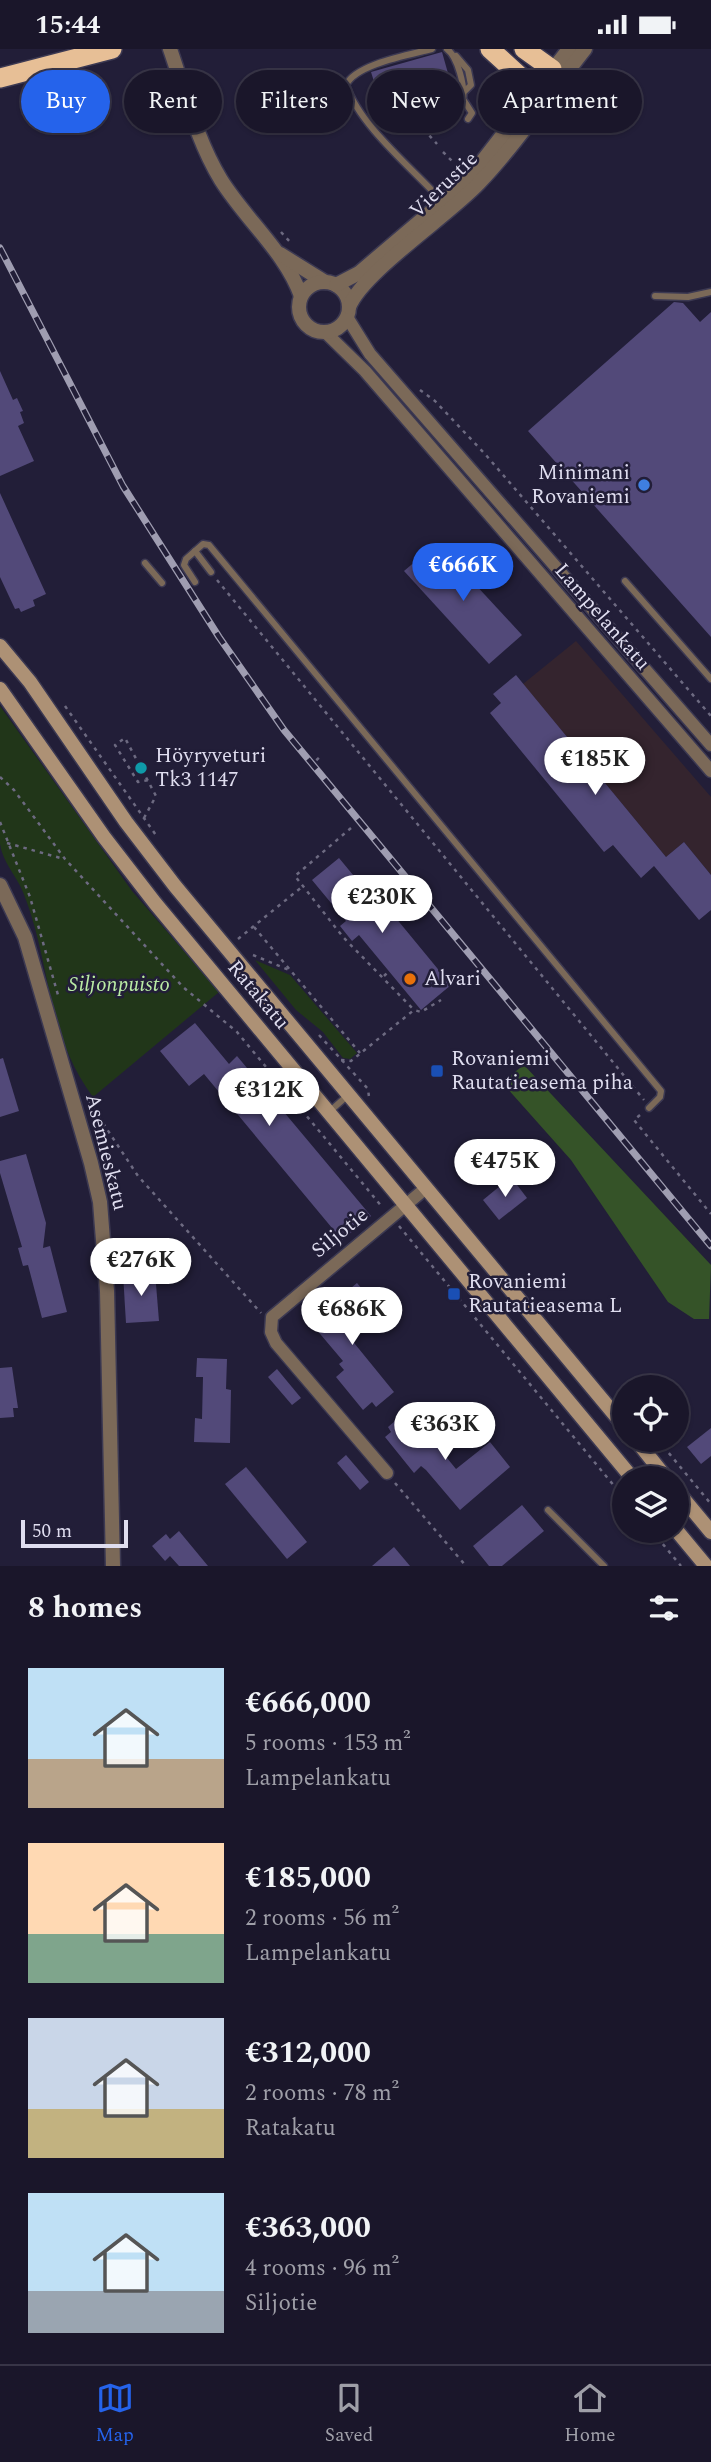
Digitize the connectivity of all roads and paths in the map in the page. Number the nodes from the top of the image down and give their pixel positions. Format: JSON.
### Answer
{"nodes":[{"id":1,"x":112,"y":49,"type":"edge"},
{"id":2,"x":170,"y":49,"type":"edge"},
{"id":3,"x":432,"y":49,"type":"edge"},
{"id":4,"x":447,"y":49,"type":"edge"},
{"id":5,"x":490,"y":49,"type":"edge"},
{"id":6,"x":524,"y":49,"type":"edge"},
{"id":7,"x":569,"y":49,"type":"edge"},
{"id":8,"x":585,"y":49,"type":"edge"},
{"id":9,"x":454,"y":54,"type":"junction"},
{"id":10,"x":552,"y":69,"type":"joint"},
{"id":11,"x":518,"y":70,"type":"edge"},
{"id":12,"x":564,"y":70,"type":"edge"},
{"id":13,"x":0,"y":78,"type":"edge"},
{"id":14,"x":465,"y":91,"type":"junction"},
{"id":15,"x":468,"y":118,"type":"dead end"},
{"id":16,"x":427,"y":133,"type":"edge"},
{"id":17,"x":507,"y":133,"type":"edge"},
{"id":18,"x":514,"y":133,"type":"edge"},
{"id":19,"x":437,"y":144,"type":"dead end"},
{"id":20,"x":443,"y":152,"type":"dead end"},
{"id":21,"x":453,"y":163,"type":"dead end"},
{"id":22,"x":443,"y":202,"type":"junction"},
{"id":23,"x":279,"y":230,"type":"dead end"},
{"id":24,"x":295,"y":247,"type":"dead end"},
{"id":25,"x":276,"y":251,"type":"junction"},
{"id":26,"x":330,"y":283,"type":"junction"},
{"id":27,"x":711,"y":292,"type":"edge"},
{"id":28,"x":301,"y":296,"type":"junction"},
{"id":29,"x":655,"y":296,"type":"dead end"},
{"id":30,"x":348,"y":312,"type":"junction"},
{"id":31,"x":325,"y":332,"type":"junction"},
{"id":32,"x":415,"y":386,"type":"dead end"},
{"id":33,"x":195,"y":551,"type":"junction"},
{"id":34,"x":145,"y":563,"type":"dead end"},
{"id":35,"x":211,"y":572,"type":"joint"},
{"id":36,"x":625,"y":581,"type":"dead end"},
{"id":37,"x":195,"y":582,"type":"dead end"},
{"id":38,"x":162,"y":583,"type":"dead end"},
{"id":39,"x":0,"y":646,"type":"edge"},
{"id":40,"x":711,"y":679,"type":"edge"},
{"id":41,"x":0,"y":689,"type":"edge"},
{"id":42,"x":65,"y":706,"type":"dead end"},
{"id":43,"x":711,"y":716,"type":"edge"},
{"id":44,"x":711,"y":745,"type":"edge"},
{"id":45,"x":322,"y":755,"type":"dead end"},
{"id":46,"x":310,"y":765,"type":"dead end"},
{"id":47,"x":711,"y":771,"type":"edge"},
{"id":48,"x":0,"y":777,"type":"edge"},
{"id":49,"x":149,"y":781,"type":"junction"},
{"id":50,"x":144,"y":818,"type":"junction"},
{"id":51,"x":351,"y":828,"type":"dead end"},
{"id":52,"x":5,"y":838,"type":"dead end"},
{"id":53,"x":0,"y":841,"type":"edge"},
{"id":54,"x":7,"y":843,"type":"dead end"},
{"id":55,"x":165,"y":848,"type":"dead end"},
{"id":56,"x":65,"y":859,"type":"junction"},
{"id":57,"x":0,"y":885,"type":"edge"},
{"id":58,"x":303,"y":886,"type":"junction"},
{"id":59,"x":254,"y":926,"type":"junction"},
{"id":60,"x":241,"y":947,"type":"dead end"},
{"id":61,"x":254,"y":962,"type":"dead end"},
{"id":62,"x":291,"y":971,"type":"junction"},
{"id":63,"x":389,"y":971,"type":"dead end"},
{"id":64,"x":384,"y":976,"type":"junction"},
{"id":65,"x":441,"y":1000,"type":"dead end"},
{"id":66,"x":414,"y":1010,"type":"junction"},
{"id":67,"x":310,"y":1026,"type":"dead end"},
{"id":68,"x":360,"y":1053,"type":"junction"},
{"id":69,"x":349,"y":1095,"type":"junction"},
{"id":70,"x":649,"y":1108,"type":"junction"},
{"id":71,"x":94,"y":1112,"type":"dead end"},
{"id":72,"x":329,"y":1112,"type":"junction"},
{"id":73,"x":426,"y":1188,"type":"junction"},
{"id":74,"x":405,"y":1205,"type":"junction"},
{"id":75,"x":711,"y":1214,"type":"edge"},
{"id":76,"x":391,"y":1216,"type":"junction"},
{"id":77,"x":271,"y":1323,"type":"junction"},
{"id":78,"x":612,"y":1411,"type":"edge"},
{"id":79,"x":646,"y":1452,"type":"edge"},
{"id":80,"x":668,"y":1452,"type":"edge"},
{"id":81,"x":622,"y":1466,"type":"edge"},
{"id":82,"x":657,"y":1466,"type":"edge"},
{"id":83,"x":387,"y":1473,"type":"joint"},
{"id":84,"x":612,"y":1483,"type":"edge"},
{"id":85,"x":711,"y":1504,"type":"edge"},
{"id":86,"x":689,"y":1505,"type":"edge"},
{"id":87,"x":548,"y":1510,"type":"dead end"},
{"id":88,"x":711,"y":1532,"type":"edge"},
{"id":89,"x":662,"y":1543,"type":"edge"},
{"id":90,"x":687,"y":1543,"type":"edge"},
{"id":91,"x":113,"y":1566,"type":"edge"},
{"id":92,"x":466,"y":1566,"type":"edge"},
{"id":93,"x":604,"y":1566,"type":"edge"},
{"id":94,"x":681,"y":1566,"type":"edge"},
{"id":95,"x":706,"y":1566,"type":"edge"}],
"edges":[{"from":1,"to":13,"type":"highway"},
{"from":2,"to":25,"type":"street"},
{"from":3,"to":22,"type":"lane"},
{"from":4,"to":9,"type":"lane"},
{"from":5,"to":11,"type":"highway"},
{"from":6,"to":10,"type":"highway"},
{"from":7,"to":10,"type":"street"},
{"from":8,"to":12,"type":"street","name":"Vierustie"},
{"from":9,"to":14,"type":"lane"},
{"from":9,"to":14,"type":"lane"},
{"from":14,"to":15,"type":"lane"},
{"from":16,"to":19,"type":"path"},
{"from":17,"to":22,"type":"street","name":"Vierustie"},
{"from":18,"to":30,"type":"street","name":"Vierustie"},
{"from":20,"to":21,"type":"path"},
{"from":22,"to":26,"type":"street","name":"Vierustie"},
{"from":23,"to":24,"type":"path"},
{"from":25,"to":26,"type":"street"},
{"from":25,"to":28,"type":"street"},
{"from":26,"to":28,"type":"street"},
{"from":26,"to":30,"type":"street"},
{"from":27,"to":29,"type":"lane"},
{"from":28,"to":31,"type":"street"},
{"from":30,"to":31,"type":"street"},
{"from":30,"to":44,"type":"street","name":"Lampelankatu"},
{"from":31,"to":47,"type":"street","name":"Lampelankatu"},
{"from":32,"to":43,"type":"path"},
{"from":33,"to":35,"type":"lane"},
{"from":33,"to":37,"type":"lane"},
{"from":33,"to":70,"type":"lane"},
{"from":34,"to":38,"type":"lane"},
{"from":35,"to":70,"type":"path"},
{"from":36,"to":40,"type":"lane"},
{"from":39,"to":69,"type":"main road","name":"Ratakatu"},
{"from":41,"to":72,"type":"main road","name":"Ratakatu"},
{"from":42,"to":50,"type":"path"},
{"from":45,"to":46,"type":"path"},
{"from":48,"to":56,"type":"path"},
{"from":49,"to":49,"type":"path"},
{"from":49,"to":50,"type":"path"},
{"from":50,"to":55,"type":"path"},
{"from":51,"to":58,"type":"path"},
{"from":52,"to":53,"type":"path"},
{"from":54,"to":56,"type":"path"},
{"from":56,"to":76,"type":"path"},
{"from":57,"to":91,"type":"street","name":"Asemieskatu"},
{"from":58,"to":59,"type":"path"},
{"from":58,"to":64,"type":"path"},
{"from":59,"to":60,"type":"path"},
{"from":59,"to":62,"type":"path"},
{"from":61,"to":62,"type":"path"},
{"from":62,"to":68,"type":"path"},
{"from":63,"to":64,"type":"path"},
{"from":64,"to":66,"type":"path"},
{"from":65,"to":66,"type":"path"},
{"from":66,"to":68,"type":"path"},
{"from":67,"to":68,"type":"path"},
{"from":69,"to":72,"type":"lane"},
{"from":69,"to":73,"type":"main road","name":"Ratakatu"},
{"from":70,"to":75,"type":"path"},
{"from":71,"to":77,"type":"path"},
{"from":72,"to":74,"type":"main road","name":"Ratakatu"},
{"from":73,"to":74,"type":"street","name":"Siljotie"},
{"from":73,"to":78,"type":"main road","name":"Ratakatu"},
{"from":74,"to":76,"type":"street","name":"Siljotie"},
{"from":74,"to":81,"type":"main road","name":"Ratakatu"},
{"from":76,"to":77,"type":"street","name":"Siljotie"},
{"from":76,"to":84,"type":"path"},
{"from":77,"to":83,"type":"street"},
{"from":79,"to":82,"type":"main road"},
{"from":80,"to":85,"type":"path"},
{"from":83,"to":92,"type":"path"},
{"from":86,"to":88,"type":"main road"},
{"from":87,"to":93,"type":"lane"},
{"from":89,"to":94,"type":"path"},
{"from":90,"to":95,"type":"main road"}]}
